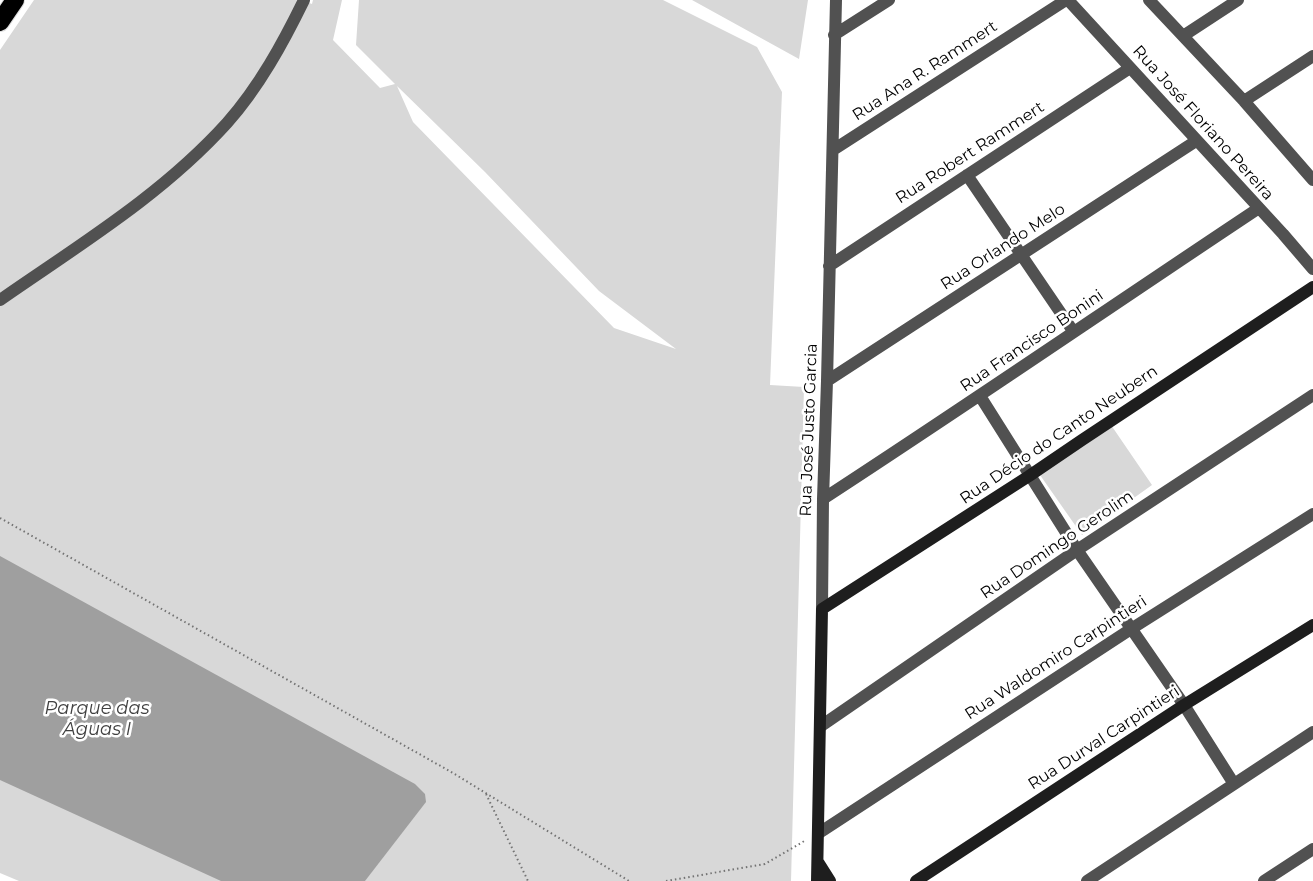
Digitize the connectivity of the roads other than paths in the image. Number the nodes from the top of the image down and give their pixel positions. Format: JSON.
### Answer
{"nodes":[{"id":1,"x":15,"y":0,"type":"edge"},
{"id":2,"x":304,"y":0,"type":"edge"},
{"id":3,"x":836,"y":0,"type":"edge"},
{"id":4,"x":889,"y":0,"type":"edge"},
{"id":5,"x":1067,"y":0,"type":"edge"},
{"id":6,"x":1149,"y":0,"type":"edge"},
{"id":7,"x":1238,"y":0,"type":"edge"},
{"id":8,"x":0,"y":22,"type":"edge"},
{"id":9,"x":834,"y":35,"type":"junction"},
{"id":10,"x":1183,"y":36,"type":"junction"},
{"id":11,"x":1313,"y":56,"type":"edge"},
{"id":12,"x":1130,"y":68,"type":"junction"},
{"id":13,"x":1244,"y":101,"type":"junction"},
{"id":14,"x":1196,"y":141,"type":"junction"},
{"id":15,"x":833,"y":150,"type":"junction"},
{"id":16,"x":1311,"y":174,"type":"edge"},
{"id":17,"x":967,"y":175,"type":"junction"},
{"id":18,"x":1259,"y":208,"type":"junction"},
{"id":19,"x":1022,"y":255,"type":"junction"},
{"id":20,"x":829,"y":266,"type":"junction"},
{"id":21,"x":1313,"y":269,"type":"edge"},
{"id":22,"x":1313,"y":287,"type":"edge"},
{"id":23,"x":0,"y":300,"type":"edge"},
{"id":24,"x":1073,"y":332,"type":"junction"},
{"id":25,"x":827,"y":381,"type":"junction"},
{"id":26,"x":1313,"y":395,"type":"edge"},
{"id":27,"x":980,"y":396,"type":"junction"},
{"id":28,"x":1029,"y":477,"type":"junction"},
{"id":29,"x":823,"y":500,"type":"junction"},
{"id":30,"x":1313,"y":514,"type":"edge"},
{"id":31,"x":1077,"y":550,"type":"junction"},
{"id":32,"x":822,"y":609,"type":"junction"},
{"id":33,"x":1313,"y":625,"type":"edge"},
{"id":34,"x":1131,"y":629,"type":"junction"},
{"id":35,"x":1184,"y":705,"type":"junction"},
{"id":36,"x":821,"y":726,"type":"junction"},
{"id":37,"x":1313,"y":732,"type":"edge"},
{"id":38,"x":1234,"y":784,"type":"junction"},
{"id":39,"x":819,"y":833,"type":"junction"},
{"id":40,"x":1313,"y":849,"type":"edge"},
{"id":41,"x":817,"y":861,"type":"junction"},
{"id":42,"x":817,"y":881,"type":"edge"},
{"id":43,"x":830,"y":881,"type":"edge"},
{"id":44,"x":916,"y":881,"type":"edge"},
{"id":45,"x":1087,"y":881,"type":"edge"},
{"id":46,"x":1264,"y":881,"type":"edge"}],
"edges":[{"from":1,"to":8,"type":"highway"},
{"from":2,"to":23,"type":"street"},
{"from":3,"to":9,"type":"street","name":"Rua José Justo Garcia"},
{"from":4,"to":9,"type":"street"},
{"from":5,"to":12,"type":"street","name":"Rua José Floriano Pereira"},
{"from":5,"to":15,"type":"street","name":"Rua Ana R. Rammert"},
{"from":6,"to":10,"type":"street"},
{"from":7,"to":10,"type":"street"},
{"from":9,"to":15,"type":"street","name":"Rua José Justo Garcia"},
{"from":10,"to":13,"type":"street"},
{"from":11,"to":13,"type":"street"},
{"from":12,"to":14,"type":"street","name":"Rua José Floriano Pereira"},
{"from":12,"to":17,"type":"street","name":"Rua Robert Rammert"},
{"from":13,"to":16,"type":"street"},
{"from":14,"to":18,"type":"street","name":"Rua José Floriano Pereira"},
{"from":14,"to":19,"type":"street","name":"Rua Orlando Melo"},
{"from":15,"to":20,"type":"street","name":"Rua José Justo Garcia"},
{"from":17,"to":19,"type":"street"},
{"from":17,"to":20,"type":"street","name":"Rua Robert Rammert"},
{"from":18,"to":21,"type":"street","name":"Rua José Floriano Pereira"},
{"from":18,"to":24,"type":"street","name":"Rua Francisco Bonini"},
{"from":19,"to":24,"type":"street"},
{"from":19,"to":25,"type":"street","name":"Rua Orlando Melo"},
{"from":20,"to":25,"type":"street","name":"Rua José Justo Garcia"},
{"from":22,"to":28,"type":"street","name":"Rua Décio do Canto Neubern"},
{"from":24,"to":27,"type":"street","name":"Rua Francisco Bonini"},
{"from":25,"to":29,"type":"street","name":"Rua José Justo Garcia"},
{"from":26,"to":31,"type":"street","name":"Rua Domingo Gerolim"},
{"from":27,"to":28,"type":"street"},
{"from":27,"to":29,"type":"street","name":"Rua Francisco Bonini"},
{"from":28,"to":31,"type":"street"},
{"from":28,"to":32,"type":"street","name":"Rua Décio do Canto Neubern"},
{"from":29,"to":32,"type":"street","name":"Rua José Justo Garcia"},
{"from":30,"to":34,"type":"street","name":"Rua Waldomiro Carpintieri"},
{"from":31,"to":34,"type":"street"},
{"from":31,"to":36,"type":"street","name":"Rua Domingo Gerolim"},
{"from":32,"to":36,"type":"street","name":"Rua José Justo Garcia"},
{"from":33,"to":35,"type":"street","name":"Rua Durval Carpintieri"},
{"from":34,"to":35,"type":"street"},
{"from":34,"to":39,"type":"street","name":"Rua Waldomiro Carpintieri"},
{"from":35,"to":38,"type":"street"},
{"from":35,"to":44,"type":"street","name":"Rua Durval Carpintieri"},
{"from":36,"to":39,"type":"street","name":"Rua José Justo Garcia"},
{"from":37,"to":38,"type":"street"},
{"from":38,"to":45,"type":"street"},
{"from":39,"to":41,"type":"street","name":"Rua José Justo Garcia"},
{"from":40,"to":46,"type":"street"},
{"from":41,"to":42,"type":"street","name":"Rua José Justo Garcia"},
{"from":41,"to":43,"type":"street"}]}
